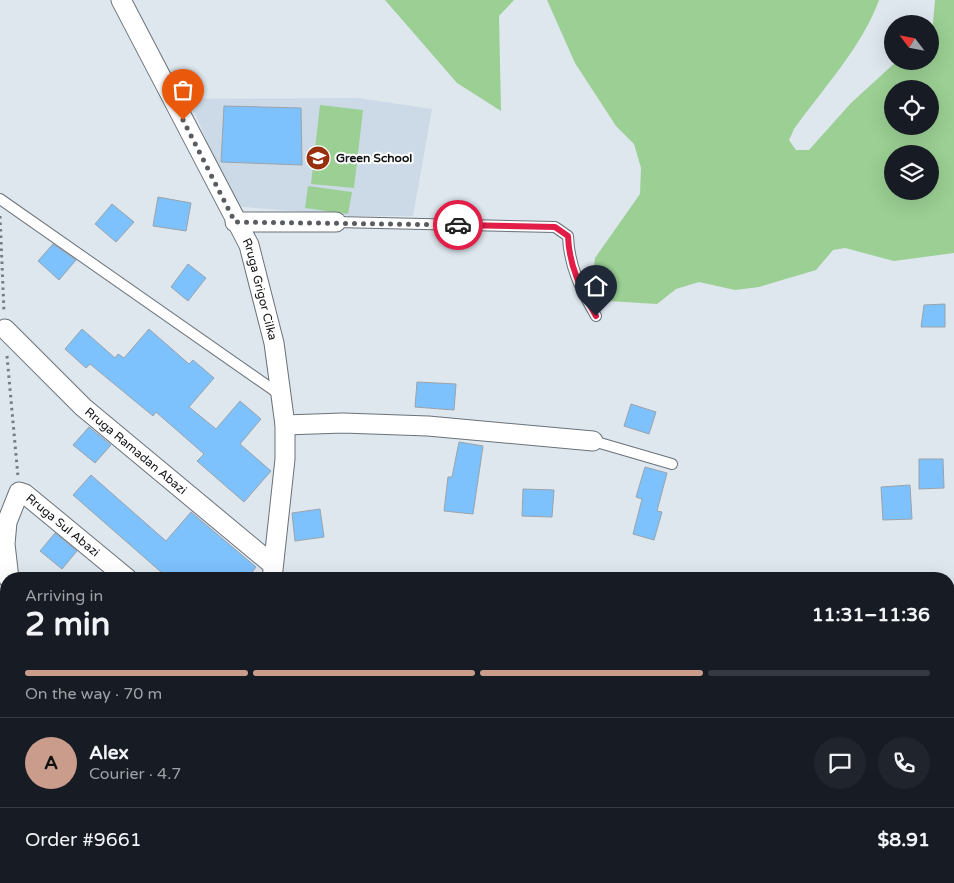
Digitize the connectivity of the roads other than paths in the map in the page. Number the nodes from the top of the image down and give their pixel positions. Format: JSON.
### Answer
{"nodes":[{"id":1,"x":121,"y":0,"type":"edge"},
{"id":2,"x":0,"y":199,"type":"edge"},
{"id":3,"x":235,"y":222,"type":"junction"},
{"id":4,"x":336,"y":222,"type":"joint"},
{"id":5,"x":596,"y":316,"type":"dead end"},
{"id":6,"x":5,"y":329,"type":"dead end"},
{"id":7,"x":282,"y":396,"type":"junction"},
{"id":8,"x":285,"y":425,"type":"junction"},
{"id":9,"x":593,"y":441,"type":"joint"},
{"id":10,"x":672,"y":464,"type":"dead end"},
{"id":11,"x":12,"y":572,"type":"edge"},
{"id":12,"x":120,"y":572,"type":"edge"},
{"id":13,"x":272,"y":572,"type":"edge"}],
"edges":[{"from":1,"to":3,"type":"street","name":"Rruga Grigor Cilka"},
{"from":2,"to":7,"type":"lane"},
{"from":3,"to":4,"type":"street"},
{"from":3,"to":7,"type":"street","name":"Rruga Grigor Cilka"},
{"from":4,"to":5,"type":"lane"},
{"from":6,"to":13,"type":"street","name":"Rruga Ramadan Abazi"},
{"from":7,"to":8,"type":"street","name":"Rruga Grigor Cilka"},
{"from":8,"to":9,"type":"street"},
{"from":8,"to":13,"type":"street","name":"Rruga Grigor Cilka"},
{"from":9,"to":10,"type":"lane"},
{"from":11,"to":12,"type":"street","name":"Rruga Sul Abazi"}]}
